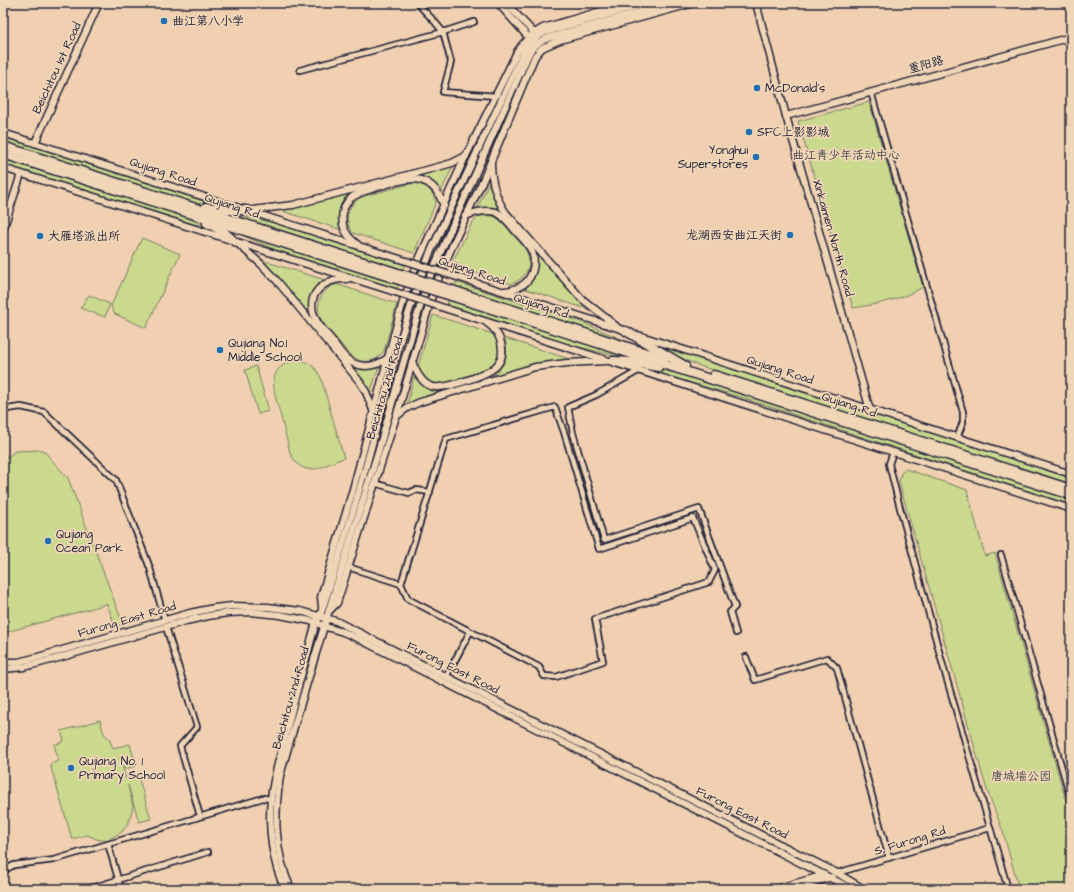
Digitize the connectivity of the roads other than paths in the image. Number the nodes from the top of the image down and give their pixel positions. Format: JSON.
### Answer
{"nodes":[{"id":1,"x":100,"y":3,"type":"edge"},
{"id":2,"x":417,"y":3,"type":"edge"},
{"id":3,"x":498,"y":3,"type":"edge"},
{"id":4,"x":506,"y":3,"type":"edge"},
{"id":5,"x":628,"y":3,"type":"edge"},
{"id":6,"x":649,"y":3,"type":"edge"},
{"id":7,"x":672,"y":3,"type":"edge"},
{"id":8,"x":694,"y":3,"type":"edge"},
{"id":9,"x":756,"y":3,"type":"edge"},
{"id":10,"x":474,"y":22,"type":"dead end"},
{"id":11,"x":443,"y":32,"type":"junction"},
{"id":12,"x":1071,"y":37,"type":"edge"},
{"id":13,"x":534,"y":38,"type":"junction"},
{"id":14,"x":542,"y":48,"type":"junction"},
{"id":15,"x":300,"y":70,"type":"dead end"},
{"id":16,"x":871,"y":92,"type":"junction"},
{"id":17,"x":496,"y":96,"type":"junction"},
{"id":18,"x":786,"y":116,"type":"junction"},
{"id":19,"x":3,"y":132,"type":"edge"},
{"id":20,"x":492,"y":139,"type":"junction"},
{"id":21,"x":483,"y":140,"type":"junction"},
{"id":22,"x":35,"y":143,"type":"junction"},
{"id":23,"x":3,"y":146,"type":"edge"},
{"id":24,"x":3,"y":154,"type":"edge"},
{"id":25,"x":466,"y":155,"type":"junction"},
{"id":26,"x":491,"y":160,"type":"junction"},
{"id":27,"x":3,"y":168,"type":"edge"},
{"id":28,"x":21,"y":174,"type":"junction"},
{"id":29,"x":443,"y":205,"type":"junction"},
{"id":30,"x":186,"y":208,"type":"junction"},
{"id":31,"x":247,"y":210,"type":"junction"},
{"id":32,"x":466,"y":215,"type":"junction"},
{"id":33,"x":444,"y":222,"type":"junction"},
{"id":34,"x":452,"y":226,"type":"junction"},
{"id":35,"x":3,"y":230,"type":"edge"},
{"id":36,"x":234,"y":241,"type":"junction"},
{"id":37,"x":366,"y":248,"type":"junction"},
{"id":38,"x":355,"y":279,"type":"junction"},
{"id":39,"x":500,"y":291,"type":"junction"},
{"id":40,"x":480,"y":320,"type":"junction"},
{"id":41,"x":626,"y":331,"type":"junction"},
{"id":42,"x":400,"y":345,"type":"junction"},
{"id":43,"x":409,"y":345,"type":"junction"},
{"id":44,"x":387,"y":358,"type":"junction"},
{"id":45,"x":613,"y":362,"type":"junction"},
{"id":46,"x":412,"y":363,"type":"junction"},
{"id":47,"x":686,"y":369,"type":"junction"},
{"id":48,"x":640,"y":370,"type":"junction"},
{"id":49,"x":3,"y":408,"type":"edge"},
{"id":50,"x":870,"y":410,"type":"junction"},
{"id":51,"x":373,"y":411,"type":"junction"},
{"id":52,"x":396,"y":417,"type":"junction"},
{"id":53,"x":383,"y":433,"type":"junction"},
{"id":54,"x":373,"y":437,"type":"junction"},
{"id":55,"x":957,"y":438,"type":"junction"},
{"id":56,"x":893,"y":452,"type":"junction"},
{"id":57,"x":1071,"y":474,"type":"edge"},
{"id":58,"x":374,"y":483,"type":"junction"},
{"id":59,"x":1071,"y":489,"type":"edge"},
{"id":60,"x":430,"y":492,"type":"junction"},
{"id":61,"x":1071,"y":495,"type":"edge"},
{"id":62,"x":1071,"y":509,"type":"edge"},
{"id":63,"x":1001,"y":555,"type":"dead end"},
{"id":64,"x":348,"y":567,"type":"junction"},
{"id":65,"x":402,"y":584,"type":"junction"},
{"id":66,"x":323,"y":615,"type":"junction"},
{"id":67,"x":166,"y":624,"type":"junction"},
{"id":68,"x":323,"y":626,"type":"junction"},
{"id":69,"x":470,"y":632,"type":"junction"},
{"id":70,"x":736,"y":632,"type":"dead end"},
{"id":71,"x":746,"y":657,"type":"dead end"},
{"id":72,"x":3,"y":662,"type":"edge"},
{"id":73,"x":3,"y":669,"type":"edge"},
{"id":74,"x":446,"y":677,"type":"junction"},
{"id":75,"x":271,"y":799,"type":"junction"},
{"id":76,"x":1071,"y":800,"type":"edge"},
{"id":77,"x":200,"y":816,"type":"junction"},
{"id":78,"x":990,"y":828,"type":"junction"},
{"id":79,"x":108,"y":844,"type":"junction"},
{"id":80,"x":208,"y":852,"type":"dead end"},
{"id":81,"x":889,"y":858,"type":"junction"},
{"id":82,"x":3,"y":871,"type":"edge"},
{"id":83,"x":837,"y":873,"type":"junction"},
{"id":84,"x":828,"y":876,"type":"junction"},
{"id":85,"x":119,"y":880,"type":"junction"},
{"id":86,"x":88,"y":889,"type":"edge"},
{"id":87,"x":121,"y":889,"type":"edge"},
{"id":88,"x":285,"y":889,"type":"edge"},
{"id":89,"x":291,"y":889,"type":"edge"},
{"id":90,"x":775,"y":889,"type":"edge"},
{"id":91,"x":792,"y":889,"type":"edge"},
{"id":92,"x":852,"y":889,"type":"edge"},
{"id":93,"x":864,"y":889,"type":"edge"},
{"id":94,"x":1008,"y":889,"type":"edge"}],
"edges":[{"from":1,"to":22,"type":"main road","name":"Beichitou 1st Road"},
{"from":2,"to":11,"type":"street"},
{"from":3,"to":13,"type":"main road"},
{"from":4,"to":13,"type":"main road"},
{"from":5,"to":13,"type":"main road"},
{"from":6,"to":13,"type":"main road"},
{"from":7,"to":13,"type":"main road"},
{"from":8,"to":14,"type":"main road"},
{"from":9,"to":18,"type":"main road","name":"Xinkaimen North Road"},
{"from":10,"to":11,"type":"street"},
{"from":11,"to":15,"type":"street"},
{"from":11,"to":17,"type":"street"},
{"from":12,"to":16,"type":"main road","name":"重阳路"},
{"from":13,"to":14,"type":"street"},
{"from":13,"to":17,"type":"main road"},
{"from":13,"to":20,"type":"main road","name":"Beichitou 2nd Road"},
{"from":13,"to":21,"type":"main road","name":"Beichitou 2nd Road"},
{"from":14,"to":26,"type":"main road"},
{"from":16,"to":18,"type":"main road","name":"重阳路"},
{"from":16,"to":55,"type":"street"},
{"from":17,"to":25,"type":"main road"},
{"from":18,"to":50,"type":"main road","name":"Xinkaimen North Road"},
{"from":19,"to":22,"type":"main road","name":"Qujiang Road"},
{"from":20,"to":26,"type":"main road"},
{"from":20,"to":34,"type":"main road","name":"Beichitou 2nd Road"},
{"from":21,"to":25,"type":"main road"},
{"from":21,"to":33,"type":"main road","name":"Beichitou 2nd Road"},
{"from":22,"to":31,"type":"main road","name":"Qujiang Road"},
{"from":23,"to":30,"type":"highway","name":"Qujiang Rd"},
{"from":24,"to":30,"type":"highway","name":"Qujiang Rd"},
{"from":25,"to":29,"type":"main road"},
{"from":25,"to":31,"type":"main road"},
{"from":26,"to":32,"type":"main road"},
{"from":26,"to":41,"type":"main road"},
{"from":27,"to":28,"type":"main road"},
{"from":28,"to":35,"type":"main road"},
{"from":28,"to":36,"type":"main road"},
{"from":29,"to":33,"type":"main road"},
{"from":29,"to":37,"type":"main road"},
{"from":29,"to":44,"type":"main road"},
{"from":30,"to":31,"type":"highway"},
{"from":30,"to":36,"type":"highway"},
{"from":30,"to":47,"type":"highway","name":"Qujiang Rd","bridge":true},
{"from":31,"to":37,"type":"main road","name":"Qujiang Road"},
{"from":32,"to":34,"type":"main road"},
{"from":32,"to":39,"type":"main road"},
{"from":32,"to":46,"type":"main road"},
{"from":33,"to":42,"type":"main road","name":"Beichitou 2nd Road"},
{"from":34,"to":43,"type":"main road","name":"Beichitou 2nd Road"},
{"from":36,"to":38,"type":"main road"},
{"from":36,"to":51,"type":"main road"},
{"from":37,"to":39,"type":"main road","name":"Qujiang Road","bridge":true},
{"from":38,"to":40,"type":"main road","bridge":true},
{"from":38,"to":44,"type":"main road"},
{"from":39,"to":41,"type":"main road","name":"Qujiang Road"},
{"from":40,"to":45,"type":"main road"},
{"from":40,"to":46,"type":"main road"},
{"from":41,"to":47,"type":"highway"},
{"from":41,"to":50,"type":"main road","name":"Qujiang Road"},
{"from":42,"to":44,"type":"main road"},
{"from":42,"to":54,"type":"main road","name":"Beichitou 2nd Road"},
{"from":43,"to":46,"type":"main road"},
{"from":43,"to":53,"type":"main road","name":"Beichitou 2nd Road"},
{"from":44,"to":51,"type":"main road"},
{"from":45,"to":47,"type":"highway"},
{"from":45,"to":48,"type":"main road"},
{"from":45,"to":52,"type":"main road"},
{"from":46,"to":52,"type":"main road"},
{"from":47,"to":59,"type":"highway","name":"Qujiang Rd"},
{"from":47,"to":61,"type":"highway","name":"Qujiang Rd"},
{"from":48,"to":56,"type":"main road"},
{"from":48,"to":70,"type":"street"},
{"from":49,"to":67,"type":"street"},
{"from":50,"to":55,"type":"main road","name":"Qujiang Road"},
{"from":51,"to":54,"type":"main road"},
{"from":51,"to":66,"type":"main road"},
{"from":52,"to":53,"type":"main road"},
{"from":52,"to":58,"type":"main road"},
{"from":53,"to":66,"type":"main road","name":"Beichitou 2nd Road"},
{"from":54,"to":66,"type":"main road","name":"Beichitou 2nd Road"},
{"from":55,"to":57,"type":"main road","name":"Qujiang Road"},
{"from":56,"to":62,"type":"main road"},
{"from":56,"to":78,"type":"street"},
{"from":58,"to":60,"type":"street"},
{"from":58,"to":64,"type":"main road"},
{"from":60,"to":65,"type":"street"},
{"from":60,"to":69,"type":"street"},
{"from":63,"to":76,"type":"street"},
{"from":64,"to":65,"type":"street"},
{"from":64,"to":66,"type":"main road"},
{"from":65,"to":69,"type":"street"},
{"from":66,"to":67,"type":"main road","name":"Furong East Road"},
{"from":66,"to":68,"type":"main road","name":"Furong East Road"},
{"from":66,"to":74,"type":"main road","name":"Furong East Road"},
{"from":66,"to":75,"type":"main road","name":"Beichitou 2nd Road"},
{"from":67,"to":72,"type":"main road","name":"Furong East Road"},
{"from":67,"to":73,"type":"main road","name":"Furong East Road"},
{"from":67,"to":77,"type":"street"},
{"from":68,"to":84,"type":"main road","name":"Furong East Road"},
{"from":68,"to":89,"type":"main road","name":"Beichitou 2nd Road"},
{"from":69,"to":74,"type":"street"},
{"from":71,"to":81,"type":"street"},
{"from":74,"to":83,"type":"main road","name":"Furong East Road"},
{"from":75,"to":77,"type":"street"},
{"from":75,"to":88,"type":"main road","name":"Beichitou 2nd Road"},
{"from":77,"to":79,"type":"street"},
{"from":78,"to":81,"type":"street","name":"S. Furong Rd"},
{"from":78,"to":94,"type":"street"},
{"from":79,"to":82,"type":"street"},
{"from":79,"to":85,"type":"street"},
{"from":80,"to":85,"type":"street"},
{"from":81,"to":83,"type":"street","name":"S. Furong Rd"},
{"from":83,"to":84,"type":"main road"},
{"from":83,"to":93,"type":"main road","name":"Furong East Road"},
{"from":84,"to":90,"type":"main road"},
{"from":84,"to":91,"type":"main road"},
{"from":84,"to":92,"type":"main road","name":"Furong East Road"},
{"from":85,"to":86,"type":"street"},
{"from":85,"to":87,"type":"street"}]}
